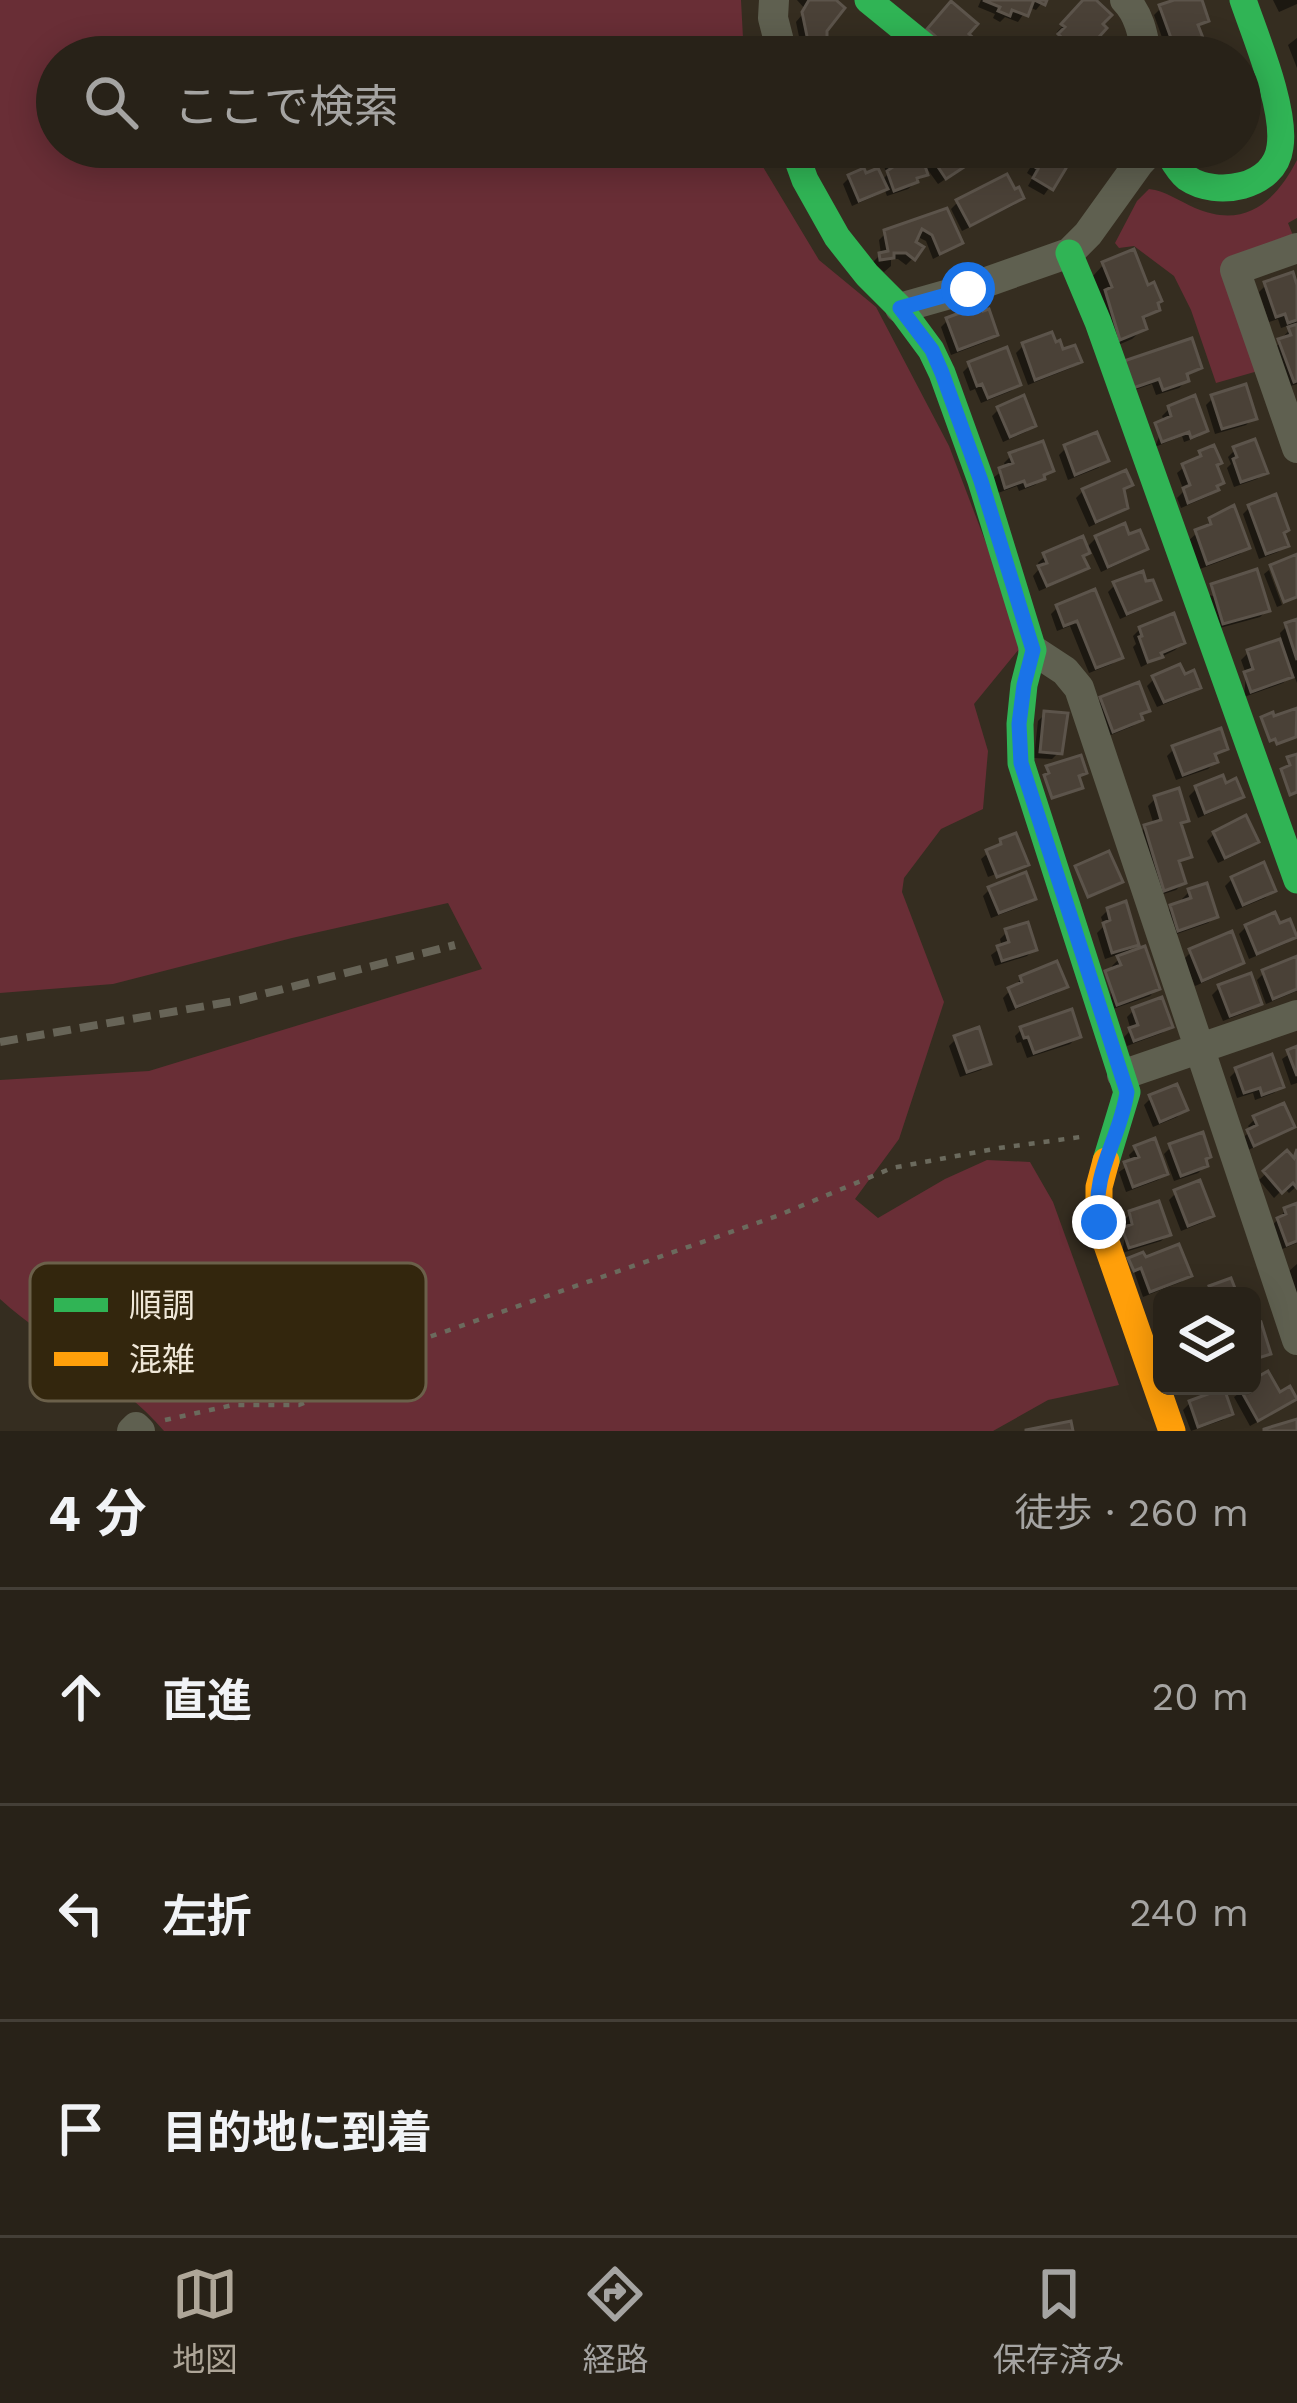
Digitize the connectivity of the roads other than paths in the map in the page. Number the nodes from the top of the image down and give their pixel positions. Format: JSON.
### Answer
{"nodes":[{"id":1,"x":774,"y":0,"type":"edge"},
{"id":2,"x":868,"y":0,"type":"edge"},
{"id":3,"x":1125,"y":0,"type":"edge"},
{"id":4,"x":1244,"y":0,"type":"edge"},
{"id":5,"x":777,"y":36,"type":"edge"},
{"id":6,"x":912,"y":36,"type":"edge"},
{"id":7,"x":1143,"y":36,"type":"edge"},
{"id":8,"x":1255,"y":36,"type":"edge"},
{"id":9,"x":1261,"y":56,"type":"edge"},
{"id":10,"x":801,"y":168,"type":"edge"},
{"id":11,"x":1134,"y":168,"type":"edge"},
{"id":12,"x":1178,"y":168,"type":"edge"},
{"id":13,"x":1297,"y":248,"type":"edge"},
{"id":14,"x":1069,"y":253,"type":"junction"},
{"id":15,"x":900,"y":308,"type":"junction"},
{"id":16,"x":1297,"y":448,"type":"edge"},
{"id":17,"x":1033,"y":650,"type":"junction"},
{"id":18,"x":1297,"y":880,"type":"edge"},
{"id":19,"x":1297,"y":1015,"type":"edge"},
{"id":20,"x":1198,"y":1049,"type":"junction"},
{"id":21,"x":1122,"y":1075,"type":"junction"},
{"id":22,"x":1297,"y":1340,"type":"edge"},
{"id":23,"x":1172,"y":1431,"type":"edge"}],
"edges":[{"from":1,"to":5,"type":"street"},
{"from":2,"to":6,"type":"street"},
{"from":3,"to":7,"type":"street"},
{"from":4,"to":8,"type":"street"},
{"from":9,"to":12,"type":"street"},
{"from":10,"to":15,"type":"street"},
{"from":11,"to":14,"type":"street"},
{"from":13,"to":16,"type":"street"},
{"from":14,"to":15,"type":"street"},
{"from":14,"to":18,"type":"street"},
{"from":15,"to":17,"type":"street"},
{"from":17,"to":20,"type":"street"},
{"from":17,"to":21,"type":"street"},
{"from":19,"to":20,"type":"street"},
{"from":20,"to":21,"type":"street"},
{"from":20,"to":22,"type":"street"},
{"from":21,"to":23,"type":"street"}]}
